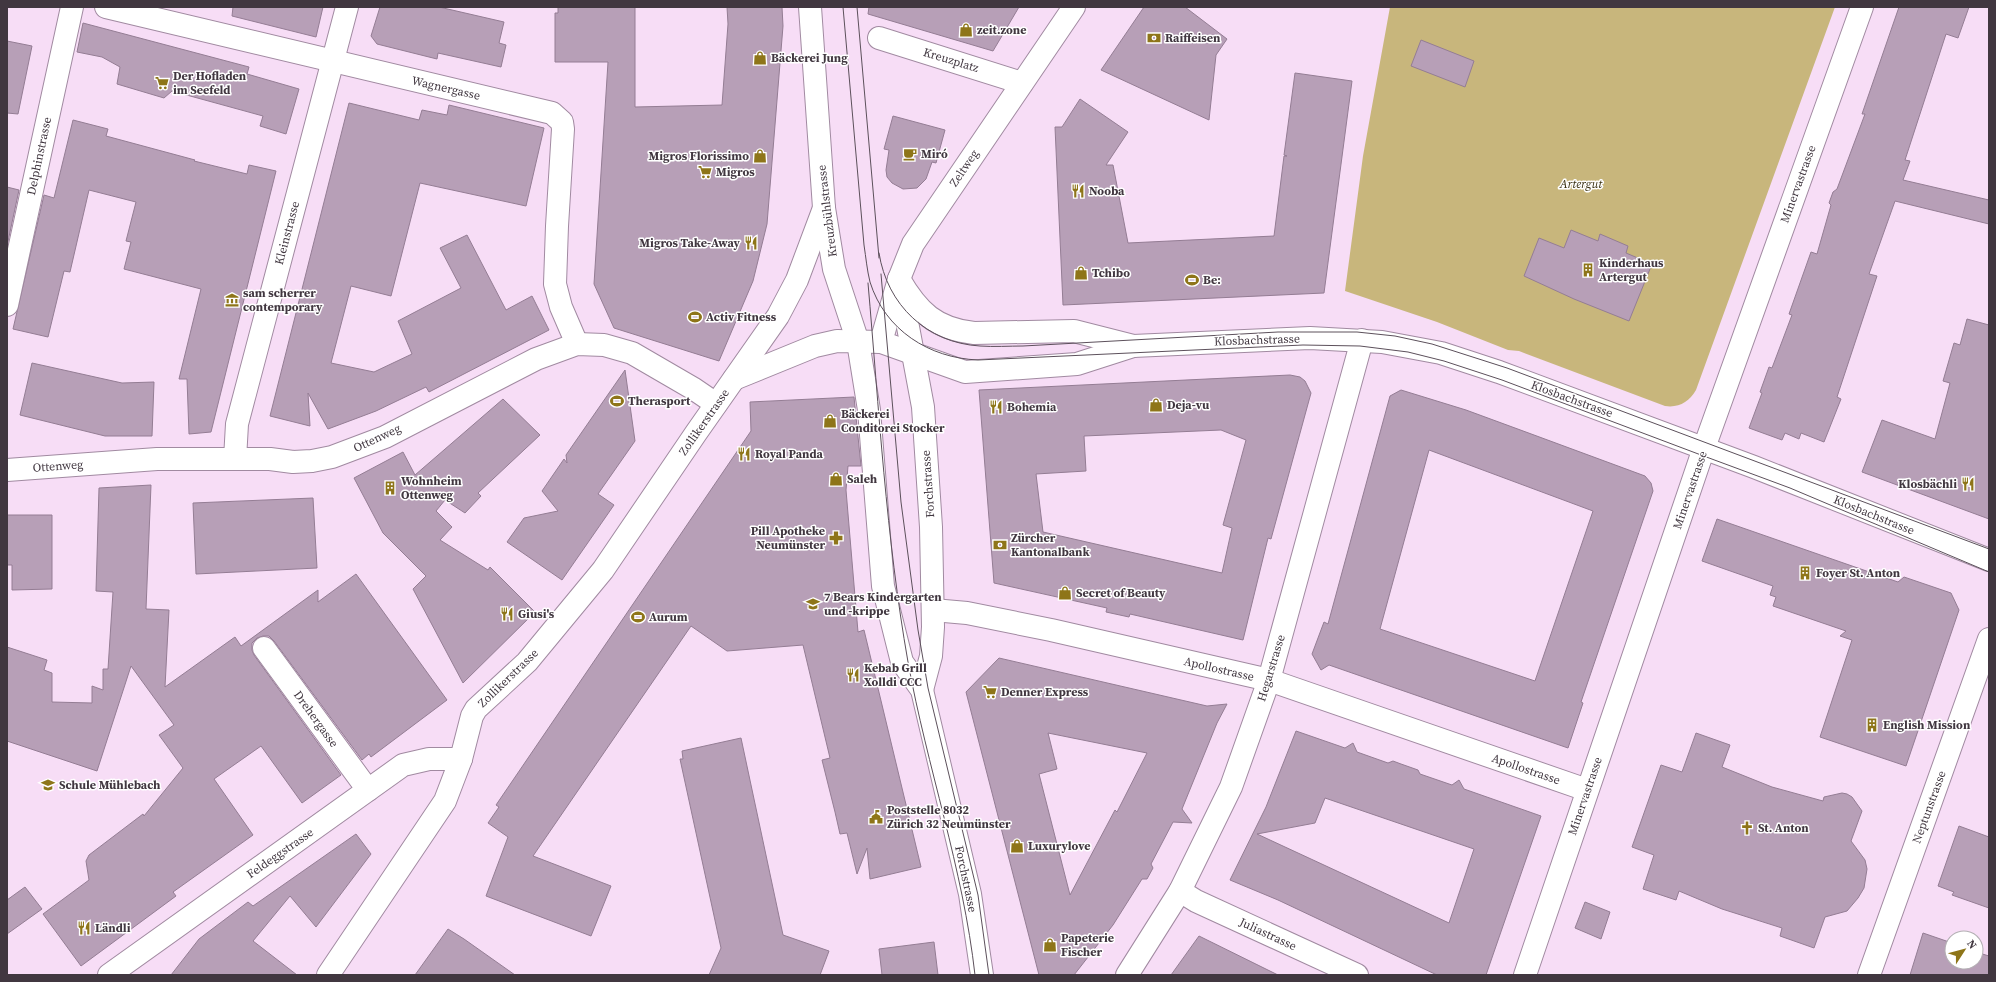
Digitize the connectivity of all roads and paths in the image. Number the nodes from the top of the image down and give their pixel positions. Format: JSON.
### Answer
{"nodes":[{"id":1,"x":72,"y":7,"type":"edge"},
{"id":2,"x":106,"y":7,"type":"edge"},
{"id":3,"x":347,"y":7,"type":"edge"},
{"id":4,"x":810,"y":7,"type":"edge"},
{"id":5,"x":1074,"y":7,"type":"edge"},
{"id":6,"x":1862,"y":7,"type":"edge"},
{"id":7,"x":879,"y":38,"type":"dead end"},
{"id":8,"x":334,"y":61,"type":"junction"},
{"id":9,"x":1022,"y":83,"type":"junction"},
{"id":10,"x":824,"y":208,"type":"junction"},
{"id":11,"x":899,"y":279,"type":"junction"},
{"id":12,"x":7,"y":306,"type":"edge"},
{"id":13,"x":1362,"y":340,"type":"junction"},
{"id":14,"x":858,"y":342,"type":"junction"},
{"id":15,"x":881,"y":342,"type":"junction"},
{"id":16,"x":578,"y":344,"type":"junction"},
{"id":17,"x":1133,"y":346,"type":"junction"},
{"id":18,"x":913,"y":353,"type":"junction"},
{"id":19,"x":734,"y":380,"type":"junction"},
{"id":20,"x":716,"y":404,"type":"junction"},
{"id":21,"x":869,"y":410,"type":"joint"},
{"id":22,"x":1704,"y":448,"type":"junction"},
{"id":23,"x":235,"y":459,"type":"junction"},
{"id":24,"x":7,"y":470,"type":"edge"},
{"id":25,"x":1989,"y":560,"type":"edge"},
{"id":26,"x":933,"y":610,"type":"junction"},
{"id":27,"x":1989,"y":639,"type":"edge"},
{"id":28,"x":264,"y":648,"type":"dead end"},
{"id":29,"x":1269,"y":680,"type":"junction"},
{"id":30,"x":922,"y":690,"type":"junction"},
{"id":31,"x":461,"y":759,"type":"junction"},
{"id":32,"x":368,"y":790,"type":"junction"},
{"id":33,"x":1587,"y":790,"type":"junction"},
{"id":34,"x":1180,"y":891,"type":"junction"},
{"id":35,"x":109,"y":975,"type":"edge"},
{"id":36,"x":328,"y":975,"type":"edge"},
{"id":37,"x":982,"y":975,"type":"edge"},
{"id":38,"x":1127,"y":975,"type":"edge"},
{"id":39,"x":1357,"y":975,"type":"edge"},
{"id":40,"x":1525,"y":975,"type":"edge"},
{"id":41,"x":1869,"y":975,"type":"edge"}],
"edges":[{"from":1,"to":12,"type":"street","name":"Delphinstrasse"},
{"from":2,"to":8,"type":"street","name":"Wagnergasse"},
{"from":3,"to":8,"type":"street","name":"Kleinstrasse"},
{"from":4,"to":10,"type":"street","name":"Kreuzbühlstrasse"},
{"from":5,"to":9,"type":"street","name":"Zeltweg"},
{"from":6,"to":22,"type":"street","name":"Minervastrasse"},
{"from":7,"to":9,"type":"street","name":"Kreuzplatz"},
{"from":8,"to":16,"type":"street","name":"Wagnergasse"},
{"from":8,"to":23,"type":"street","name":"Kleinstrasse"},
{"from":9,"to":11,"type":"street","name":"Zeltweg"},
{"from":10,"to":14,"type":"street","name":"Kreuzbühlstrasse"},
{"from":10,"to":19,"type":"street","name":"Zollikerstrasse"},
{"from":11,"to":15,"type":"street","name":"Zeltweg"},
{"from":11,"to":17,"type":"street","name":"Klosbachstrasse"},
{"from":11,"to":18,"type":"street","name":"Forchstrasse"},
{"from":13,"to":17,"type":"street","name":"Klosbachstrasse"},
{"from":13,"to":22,"type":"street","name":"Klosbachstrasse"},
{"from":13,"to":29,"type":"street","name":"Hegarstrasse"},
{"from":14,"to":15,"type":"street","name":"Zollikerstrasse"},
{"from":14,"to":19,"type":"street","name":"Zollikerstrasse"},
{"from":14,"to":21,"type":"street","name":"Kreuzbühlstrasse"},
{"from":15,"to":18,"type":"street","name":"Klosbachstrasse"},
{"from":16,"to":20,"type":"street","name":"Ottenweg"},
{"from":16,"to":23,"type":"street","name":"Ottenweg"},
{"from":17,"to":18,"type":"street","name":"Klosbachstrasse"},
{"from":18,"to":26,"type":"street","name":"Forchstrasse"},
{"from":19,"to":20,"type":"street","name":"Zollikerstrasse"},
{"from":20,"to":31,"type":"street","name":"Zollikerstrasse"},
{"from":21,"to":30,"type":"street","name":"Forchstrasse"},
{"from":22,"to":25,"type":"street","name":"Klosbachstrasse"},
{"from":22,"to":33,"type":"street","name":"Minervastrasse"},
{"from":23,"to":24,"type":"street","name":"Ottenweg"},
{"from":26,"to":29,"type":"street","name":"Apollostrasse"},
{"from":26,"to":30,"type":"street","name":"Forchstrasse"},
{"from":27,"to":41,"type":"street","name":"Neptunstrasse"},
{"from":28,"to":32,"type":"street","name":"Drehergasse"},
{"from":29,"to":33,"type":"street","name":"Apollostrasse"},
{"from":29,"to":34,"type":"street","name":"Hegarstrasse"},
{"from":30,"to":37,"type":"street","name":"Forchstrasse"},
{"from":31,"to":32,"type":"street","name":"Feldeggstrasse"},
{"from":31,"to":36,"type":"street","name":"Zollikerstrasse"},
{"from":32,"to":35,"type":"street","name":"Feldeggstrasse"},
{"from":33,"to":40,"type":"street","name":"Minervastrasse"},
{"from":34,"to":38,"type":"street","name":"Hegarstrasse"},
{"from":34,"to":39,"type":"street","name":"Juliastrasse"}]}
